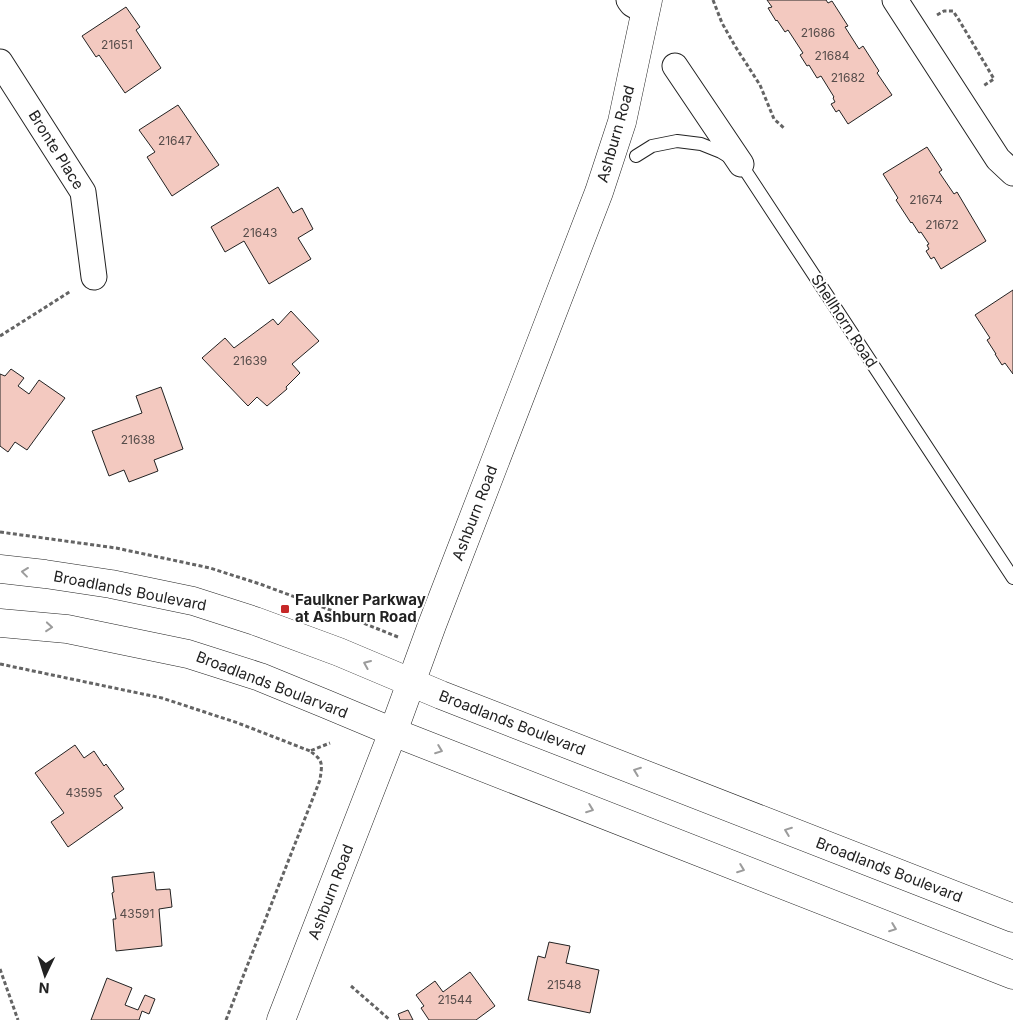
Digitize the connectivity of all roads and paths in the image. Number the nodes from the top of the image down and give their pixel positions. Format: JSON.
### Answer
{"nodes":[{"id":1,"x":713,"y":0,"type":"edge"},
{"id":2,"x":895,"y":0,"type":"edge"},
{"id":3,"x":641,"y":4,"type":"edge"},
{"id":4,"x":933,"y":18,"type":"dead end"},
{"id":5,"x":0,"y":62,"type":"edge"},
{"id":6,"x":675,"y":66,"type":"dead end"},
{"id":7,"x":978,"y":90,"type":"dead end"},
{"id":8,"x":784,"y":128,"type":"dead end"},
{"id":9,"x":636,"y":156,"type":"dead end"},
{"id":10,"x":741,"y":164,"type":"junction"},
{"id":11,"x":1013,"y":173,"type":"edge"},
{"id":12,"x":94,"y":277,"type":"joint"},
{"id":13,"x":0,"y":336,"type":"edge"},
{"id":14,"x":0,"y":569,"type":"edge"},
{"id":15,"x":1013,"y":578,"type":"edge"},
{"id":16,"x":0,"y":623,"type":"edge"},
{"id":17,"x":0,"y":664,"type":"edge"},
{"id":18,"x":411,"y":683,"type":"junction"},
{"id":19,"x":393,"y":732,"type":"junction"},
{"id":20,"x":330,"y":743,"type":"dead end"},
{"id":21,"x":310,"y":751,"type":"junction"},
{"id":22,"x":1013,"y":918,"type":"edge"},
{"id":23,"x":0,"y":969,"type":"edge"},
{"id":24,"x":1013,"y":975,"type":"edge"},
{"id":25,"x":351,"y":986,"type":"dead end"},
{"id":26,"x":18,"y":1020,"type":"edge"},
{"id":27,"x":226,"y":1020,"type":"edge"},
{"id":28,"x":281,"y":1020,"type":"edge"},
{"id":29,"x":390,"y":1020,"type":"edge"}],
"edges":[{"from":1,"to":8,"type":"path"},
{"from":2,"to":11,"type":"street"},
{"from":3,"to":18,"type":"main road","name":"Ashburn Road"},
{"from":4,"to":7,"type":"path"},
{"from":5,"to":12,"type":"street","name":"Bronte Place"},
{"from":6,"to":10,"type":"street","name":"Shellhorn Road"},
{"from":9,"to":10,"type":"lane"},
{"from":10,"to":15,"type":"lane","name":"Shellhorn Road"},
{"from":12,"to":13,"type":"path"},
{"from":18,"to":14,"type":"main road","name":"Broadlands Boulevard","one_way":true},
{"from":16,"to":19,"type":"main road","name":"Broadlands Boularvard","one_way":true},
{"from":17,"to":21,"type":"path"},
{"from":18,"to":19,"type":"main road","name":"Ashburn Road"},
{"from":22,"to":18,"type":"main road","name":"Broadlands Boulevard","one_way":true},
{"from":19,"to":24,"type":"main road","one_way":true},
{"from":19,"to":28,"type":"main road","name":"Ashburn Road"},
{"from":20,"to":21,"type":"path"},
{"from":21,"to":27,"type":"path"},
{"from":23,"to":26,"type":"path"},
{"from":25,"to":29,"type":"path"}]}
